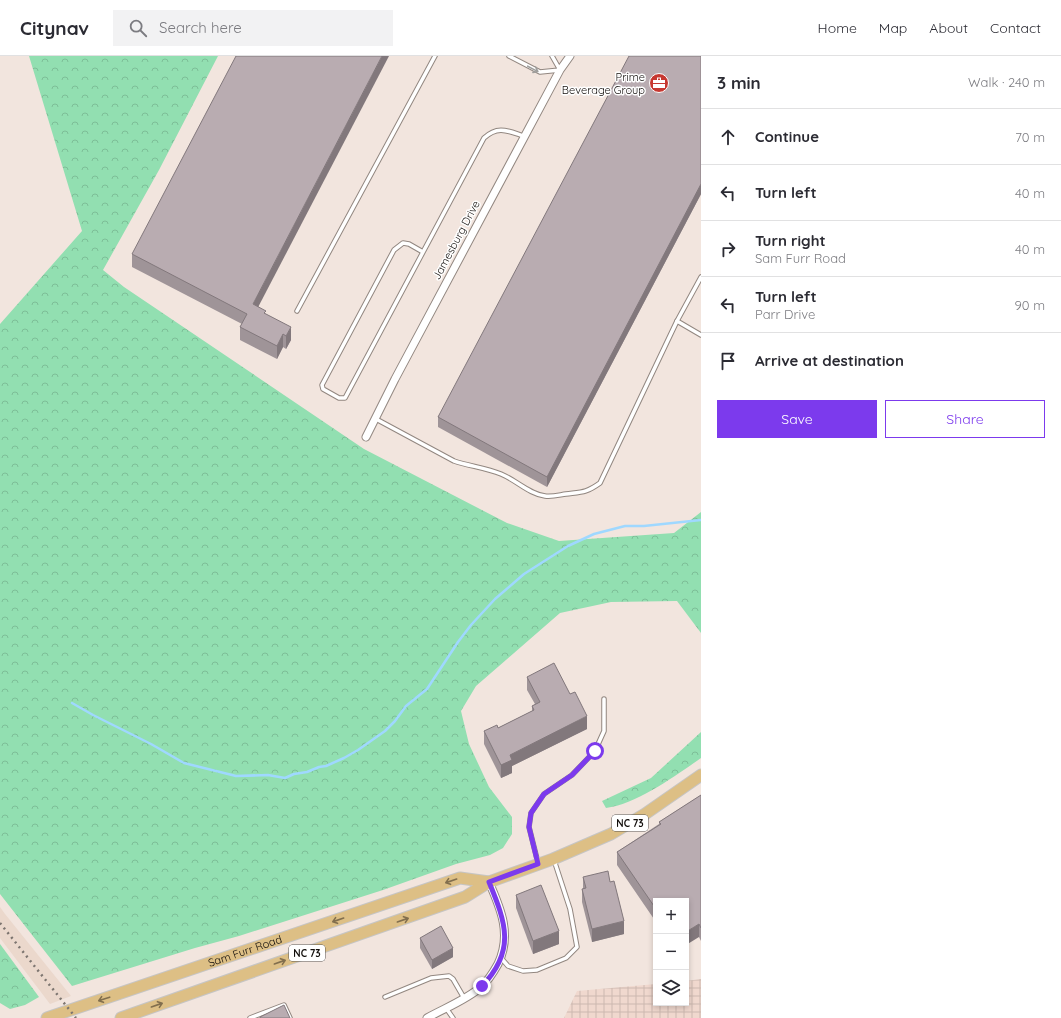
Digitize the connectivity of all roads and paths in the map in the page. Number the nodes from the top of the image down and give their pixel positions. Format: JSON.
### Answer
{"nodes":[{"id":1,"x":435,"y":56,"type":"edge"},
{"id":2,"x":509,"y":56,"type":"edge"},
{"id":3,"x":552,"y":56,"type":"edge"},
{"id":4,"x":570,"y":56,"type":"edge"},
{"id":5,"x":560,"y":70,"type":"junction"},
{"id":6,"x":524,"y":136,"type":"junction"},
{"id":7,"x":423,"y":252,"type":"junction"},
{"id":8,"x":701,"y":277,"type":"edge"},
{"id":9,"x":297,"y":311,"type":"dead end"},
{"id":10,"x":677,"y":321,"type":"junction"},
{"id":11,"x":701,"y":335,"type":"edge"},
{"id":12,"x":376,"y":419,"type":"junction"},
{"id":13,"x":366,"y":437,"type":"dead end"},
{"id":14,"x":604,"y":699,"type":"dead end"},
{"id":15,"x":701,"y":775,"type":"edge"},
{"id":16,"x":554,"y":859,"type":"junction"},
{"id":17,"x":538,"y":864,"type":"junction"},
{"id":18,"x":489,"y":882,"type":"junction"},
{"id":19,"x":501,"y":958,"type":"junction"},
{"id":20,"x":385,"y":997,"type":"dead end"},
{"id":21,"x":464,"y":998,"type":"junction"},
{"id":22,"x":446,"y":1008,"type":"junction"},
{"id":23,"x":47,"y":1018,"type":"edge"},
{"id":24,"x":121,"y":1018,"type":"edge"},
{"id":25,"x":250,"y":1018,"type":"edge"},
{"id":26,"x":290,"y":1018,"type":"edge"},
{"id":27,"x":428,"y":1018,"type":"edge"},
{"id":28,"x":453,"y":1018,"type":"edge"}],
"edges":[{"from":1,"to":9,"type":"lane"},
{"from":2,"to":5,"type":"lane","one_way":true},
{"from":3,"to":5,"type":"lane"},
{"from":4,"to":5,"type":"street","name":"Jamesburg Drive"},
{"from":5,"to":6,"type":"street","name":"Jamesburg Drive"},
{"from":6,"to":7,"type":"lane"},
{"from":6,"to":12,"type":"street","name":"Jamesburg Drive"},
{"from":7,"to":7,"type":"lane"},
{"from":8,"to":10,"type":"lane"},
{"from":10,"to":11,"type":"lane"},
{"from":10,"to":12,"type":"lane"},
{"from":12,"to":13,"type":"street","name":"Jamesburg Drive"},
{"from":14,"to":17,"type":"lane"},
{"from":15,"to":16,"type":"main road","name":"Sam Furr Road","number":"NC 73"},
{"from":16,"to":17,"type":"main road","name":"Sam Furr Road","number":"NC 73"},
{"from":16,"to":19,"type":"lane"},
{"from":17,"to":18,"type":"main road","name":"Sam Furr Road","number":"NC 73"},
{"from":18,"to":19,"type":"street"},
{"from":18,"to":23,"type":"main road","name":"Sam Furr Road","number":"NC 73","one_way":true},
{"from":24,"to":18,"type":"main road","name":"Sam Furr Road","number":"NC 73","one_way":true},
{"from":19,"to":21,"type":"street"},
{"from":20,"to":21,"type":"lane"},
{"from":21,"to":22,"type":"street"},
{"from":22,"to":27,"type":"street"},
{"from":22,"to":28,"type":"lane"},
{"from":25,"to":26,"type":"lane"}]}
